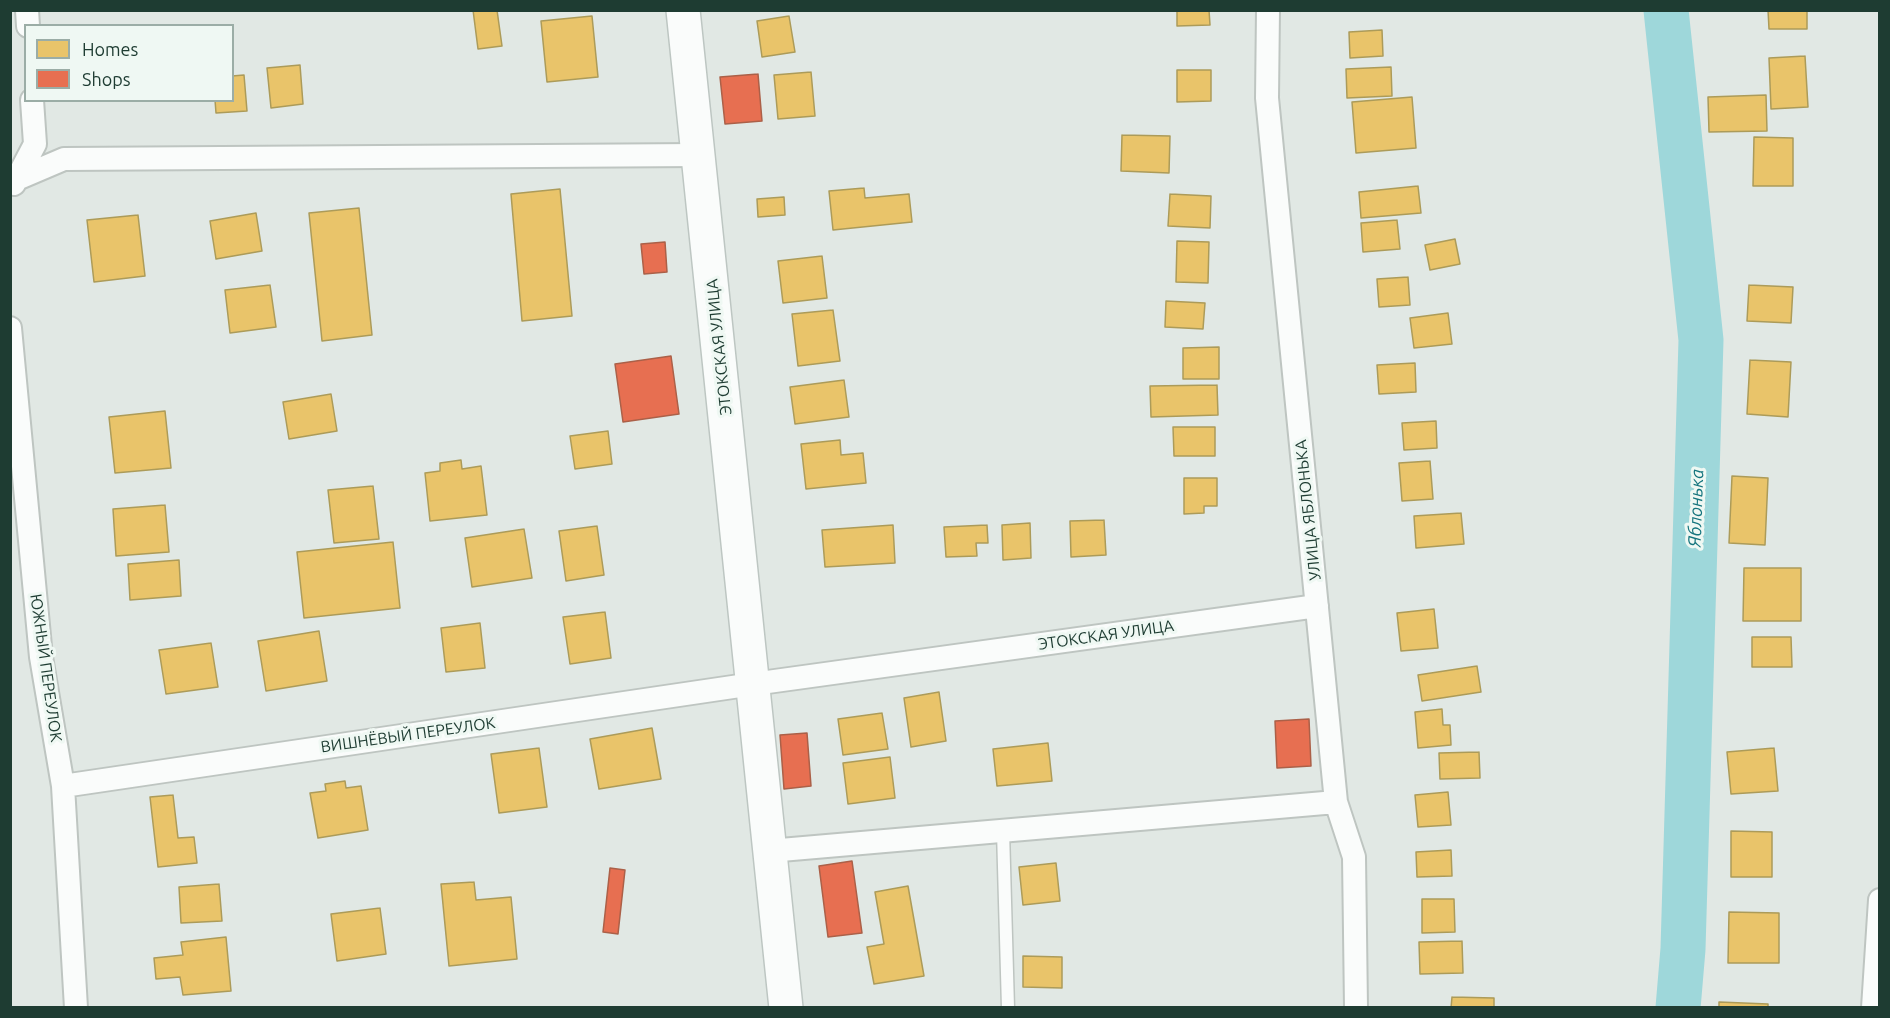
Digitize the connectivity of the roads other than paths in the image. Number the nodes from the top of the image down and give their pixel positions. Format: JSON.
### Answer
{"nodes":[{"id":1,"x":683,"y":10,"type":"edge"},
{"id":2,"x":1268,"y":10,"type":"edge"},
{"id":3,"x":32,"y":102,"type":"edge"},
{"id":4,"x":699,"y":155,"type":"junction"},
{"id":5,"x":12,"y":186,"type":"edge"},
{"id":6,"x":10,"y":328,"type":"edge"},
{"id":7,"x":1317,"y":606,"type":"junction"},
{"id":8,"x":753,"y":684,"type":"junction"},
{"id":9,"x":63,"y":786,"type":"junction"},
{"id":10,"x":1336,"y":802,"type":"junction"},
{"id":11,"x":1003,"y":831,"type":"junction"},
{"id":12,"x":769,"y":851,"type":"junction"},
{"id":13,"x":1880,"y":900,"type":"edge"},
{"id":14,"x":76,"y":1008,"type":"edge"},
{"id":15,"x":786,"y":1008,"type":"edge"},
{"id":16,"x":1008,"y":1008,"type":"edge"},
{"id":17,"x":1356,"y":1008,"type":"edge"},
{"id":18,"x":1873,"y":1008,"type":"edge"}],
"edges":[{"from":1,"to":4,"type":"main road","name":"ЭТОКСКАЯ УЛИЦА"},
{"from":2,"to":7,"type":"street","name":"УЛИЦА ЯБЛОНЬКА"},
{"from":3,"to":5,"type":"street"},
{"from":4,"to":5,"type":"street"},
{"from":4,"to":8,"type":"main road","name":"ЭТОКСКАЯ УЛИЦА"},
{"from":6,"to":9,"type":"street","name":"ЮЖНЫЙ ПЕРЕУЛОК"},
{"from":7,"to":8,"type":"street","name":"ЭТОКСКАЯ УЛИЦА"},
{"from":7,"to":10,"type":"street","name":"УЛИЦА ЯБЛОНЬКА"},
{"from":8,"to":9,"type":"street","name":"ВИШНЁВЫЙ ПЕРЕУЛОК"},
{"from":8,"to":12,"type":"main road","name":"ЭТОКСКАЯ УЛИЦА"},
{"from":9,"to":14,"type":"street","name":"ЮЖНЫЙ ПЕРЕУЛОК"},
{"from":10,"to":11,"type":"street"},
{"from":10,"to":17,"type":"street","name":"УЛИЦА ЯБЛОНЬКА"},
{"from":11,"to":12,"type":"street"},
{"from":11,"to":16,"type":"lane"},
{"from":12,"to":15,"type":"main road","name":"ЭТОКСКАЯ УЛИЦА"},
{"from":13,"to":18,"type":"street"}]}
